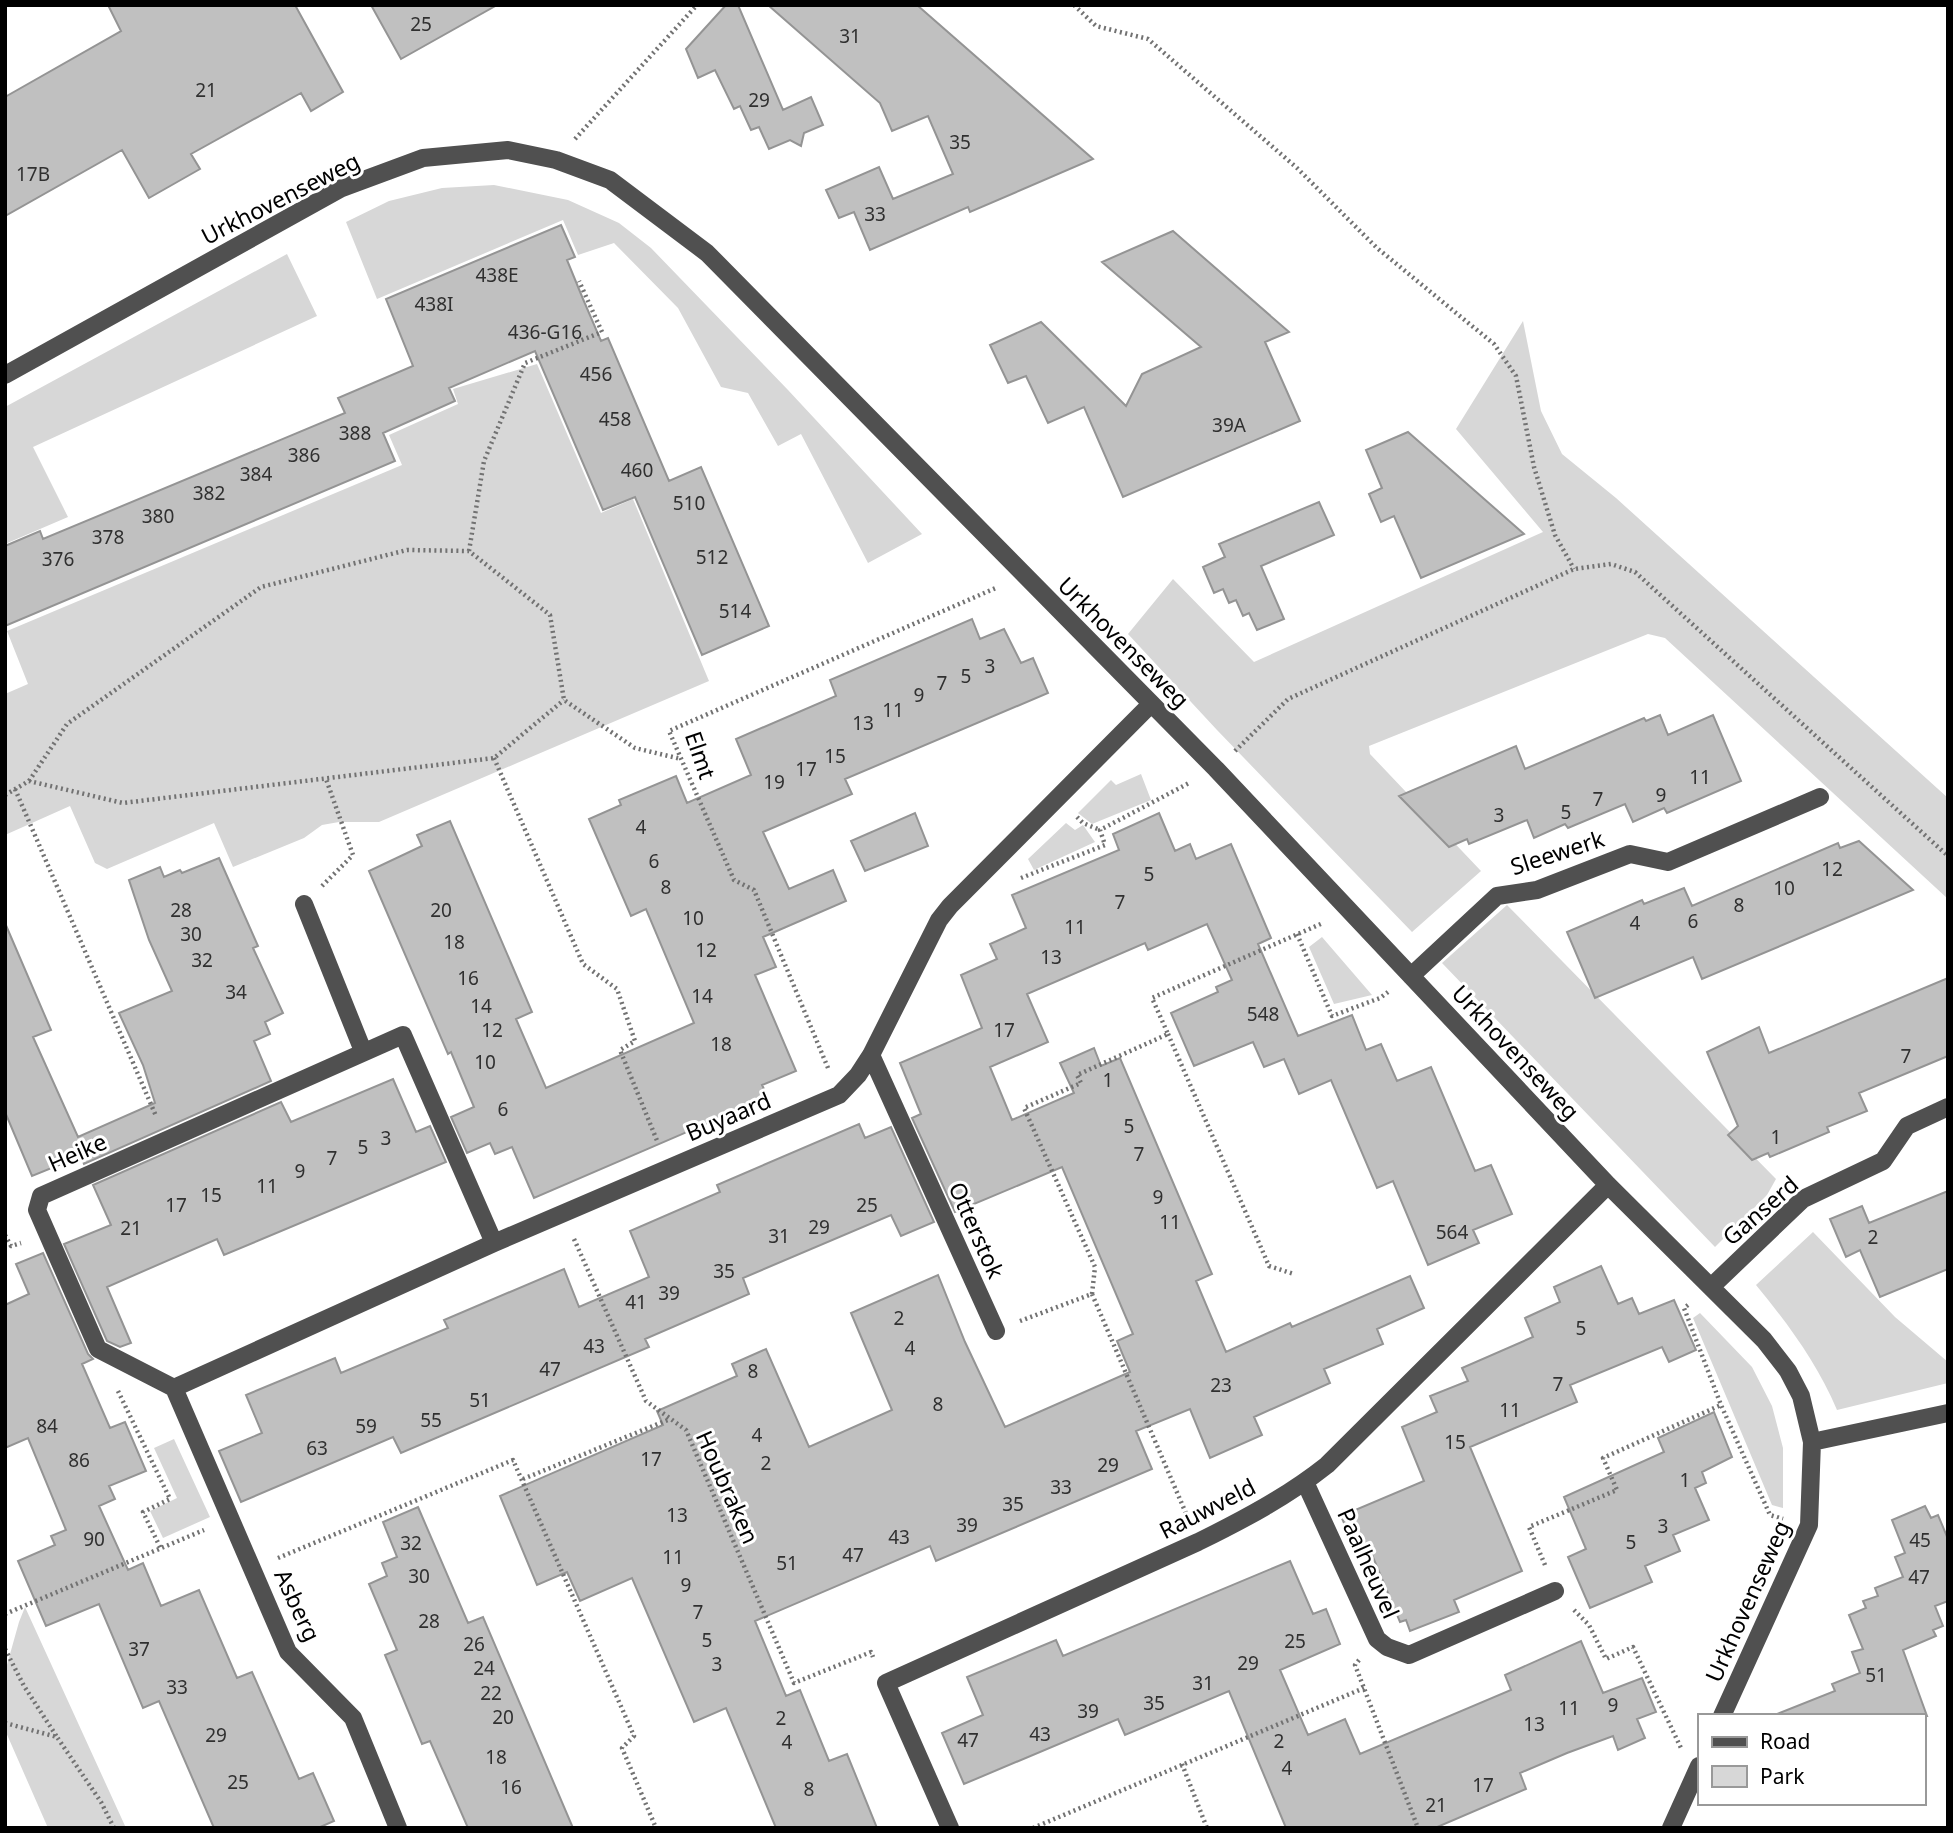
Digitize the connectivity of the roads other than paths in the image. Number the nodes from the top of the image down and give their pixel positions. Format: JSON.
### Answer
{"nodes":[{"id":1,"x":5,"y":375,"type":"edge"},
{"id":2,"x":1151,"y":704,"type":"junction"},
{"id":3,"x":1820,"y":797,"type":"dead end"},
{"id":4,"x":304,"y":904,"type":"road end"},
{"id":5,"x":1411,"y":976,"type":"junction"},
{"id":6,"x":363,"y":1051,"type":"junction"},
{"id":7,"x":871,"y":1055,"type":"junction"},
{"id":8,"x":1948,"y":1107,"type":"edge"},
{"id":9,"x":1608,"y":1185,"type":"junction"},
{"id":10,"x":494,"y":1243,"type":"junction"},
{"id":11,"x":1711,"y":1287,"type":"junction"},
{"id":12,"x":996,"y":1331,"type":"road end"},
{"id":13,"x":174,"y":1388,"type":"junction"},
{"id":14,"x":1948,"y":1413,"type":"edge"},
{"id":15,"x":1812,"y":1442,"type":"junction"},
{"id":16,"x":1305,"y":1482,"type":"junction"},
{"id":17,"x":1555,"y":1591,"type":"road end"},
{"id":18,"x":1723,"y":1714,"type":"edge"},
{"id":19,"x":1697,"y":1771,"type":"edge"},
{"id":20,"x":398,"y":1828,"type":"edge"},
{"id":21,"x":950,"y":1828,"type":"edge"},
{"id":22,"x":1671,"y":1828,"type":"edge"}],
"edges":[{"from":1,"to":2,"type":"street","name":"Urkhovenseweg"},
{"from":2,"to":5,"type":"street","name":"Urkhovenseweg"},
{"from":2,"to":7,"type":"street","name":"Buyaard"},
{"from":3,"to":5,"type":"street","name":"Sleewerk"},
{"from":4,"to":6,"type":"street"},
{"from":5,"to":9,"type":"street","name":"Urkhovenseweg"},
{"from":6,"to":10,"type":"street","name":"Heike"},
{"from":6,"to":13,"type":"street","name":"Heike"},
{"from":7,"to":10,"type":"street","name":"Buyaard"},
{"from":7,"to":12,"type":"street","name":"Otterstok"},
{"from":8,"to":11,"type":"street","name":"Ganserd"},
{"from":9,"to":11,"type":"street","name":"Urkhovenseweg"},
{"from":9,"to":16,"type":"street","name":"Rauwveld"},
{"from":10,"to":13,"type":"street","name":"Buyaard"},
{"from":11,"to":15,"type":"street","name":"Urkhovenseweg"},
{"from":13,"to":20,"type":"street","name":"Asberg"},
{"from":14,"to":15,"type":"street"},
{"from":15,"to":18,"type":"street","name":"Urkhovenseweg"},
{"from":16,"to":17,"type":"street","name":"Paalheuvel"},
{"from":16,"to":21,"type":"street","name":"Rauwveld"},
{"from":19,"to":22,"type":"street"}]}
